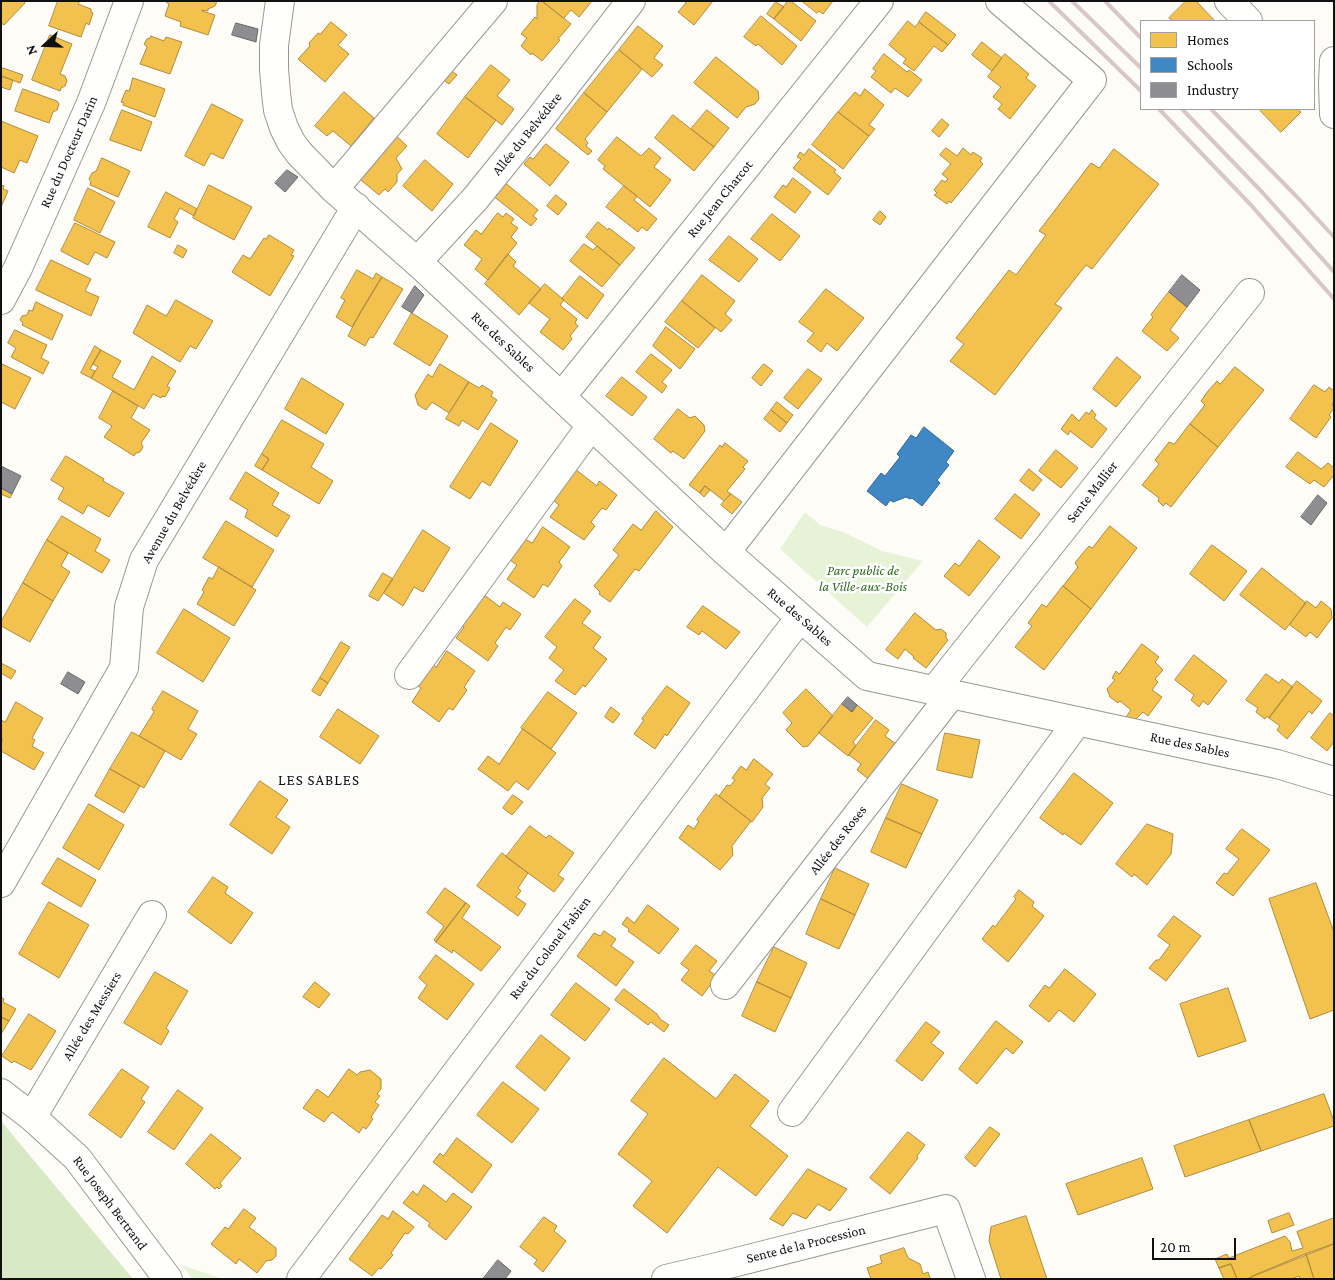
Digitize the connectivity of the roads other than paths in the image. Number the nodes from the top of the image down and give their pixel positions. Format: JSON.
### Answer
{"nodes":[{"id":1,"x":128,"y":1,"type":"edge"},
{"id":2,"x":280,"y":1,"type":"edge"},
{"id":3,"x":492,"y":1,"type":"edge"},
{"id":4,"x":632,"y":1,"type":"edge"},
{"id":5,"x":879,"y":1,"type":"edge"},
{"id":6,"x":1000,"y":1,"type":"edge"},
{"id":7,"x":1228,"y":1,"type":"edge"},
{"id":8,"x":1247,"y":20,"type":"edge"},
{"id":9,"x":1327,"y":74,"type":"edge"},
{"id":10,"x":1334,"y":114,"type":"edge"},
{"id":11,"x":334,"y":188,"type":"junction"},
{"id":12,"x":356,"y":207,"type":"junction"},
{"id":13,"x":418,"y":262,"type":"junction"},
{"id":14,"x":1250,"y":293,"type":"dead end"},
{"id":15,"x":1,"y":300,"type":"edge"},
{"id":16,"x":561,"y":398,"type":"junction"},
{"id":17,"x":591,"y":426,"type":"junction"},
{"id":18,"x":726,"y":552,"type":"junction"},
{"id":19,"x":800,"y":618,"type":"junction"},
{"id":20,"x":409,"y":675,"type":"dead end"},
{"id":21,"x":943,"y":693,"type":"junction"},
{"id":22,"x":1077,"y":722,"type":"junction"},
{"id":23,"x":1334,"y":780,"type":"edge"},
{"id":24,"x":1,"y":883,"type":"edge"},
{"id":25,"x":152,"y":915,"type":"dead end"},
{"id":26,"x":726,"y":985,"type":"dead end"},
{"id":27,"x":1,"y":1093,"type":"edge"},
{"id":28,"x":792,"y":1112,"type":"dead end"},
{"id":29,"x":32,"y":1117,"type":"junction"},
{"id":30,"x":168,"y":1279,"type":"edge"},
{"id":31,"x":302,"y":1279,"type":"edge"},
{"id":32,"x":666,"y":1279,"type":"edge"},
{"id":33,"x":971,"y":1279,"type":"edge"}],
"edges":[{"from":1,"to":15,"type":"street","name":"Rue du Docteur Darin"},
{"from":2,"to":11,"type":"street","name":"Rue des Sables"},
{"from":3,"to":11,"type":"street"},
{"from":4,"to":13,"type":"street","name":"Allée du Belvédère"},
{"from":5,"to":16,"type":"street","name":"Rue Jean Charcot"},
{"from":6,"to":18,"type":"street"},
{"from":7,"to":8,"type":"street"},
{"from":9,"to":10,"type":"street"},
{"from":11,"to":12,"type":"street","name":"Rue des Sables"},
{"from":12,"to":13,"type":"street","name":"Rue des Sables"},
{"from":12,"to":24,"type":"street","name":"Avenue du Belvédère"},
{"from":13,"to":16,"type":"street","name":"Rue des Sables"},
{"from":14,"to":21,"type":"street","name":"Sente Mallier"},
{"from":16,"to":17,"type":"street","name":"Rue des Sables"},
{"from":17,"to":18,"type":"street","name":"Rue des Sables"},
{"from":17,"to":20,"type":"street"},
{"from":18,"to":19,"type":"street","name":"Rue des Sables"},
{"from":19,"to":21,"type":"street","name":"Rue des Sables"},
{"from":19,"to":31,"type":"street","name":"Rue du Colonel Fabien"},
{"from":21,"to":22,"type":"street","name":"Rue des Sables"},
{"from":21,"to":26,"type":"street","name":"Allée des Roses"},
{"from":22,"to":23,"type":"street","name":"Rue des Sables"},
{"from":22,"to":28,"type":"street"},
{"from":25,"to":29,"type":"street","name":"Allée des Messiers"},
{"from":27,"to":29,"type":"street","name":"Rue Joseph Bertrand"},
{"from":29,"to":30,"type":"street","name":"Rue Joseph Bertrand"},
{"from":32,"to":33,"type":"street","name":"Sente de la Procession"}]}
